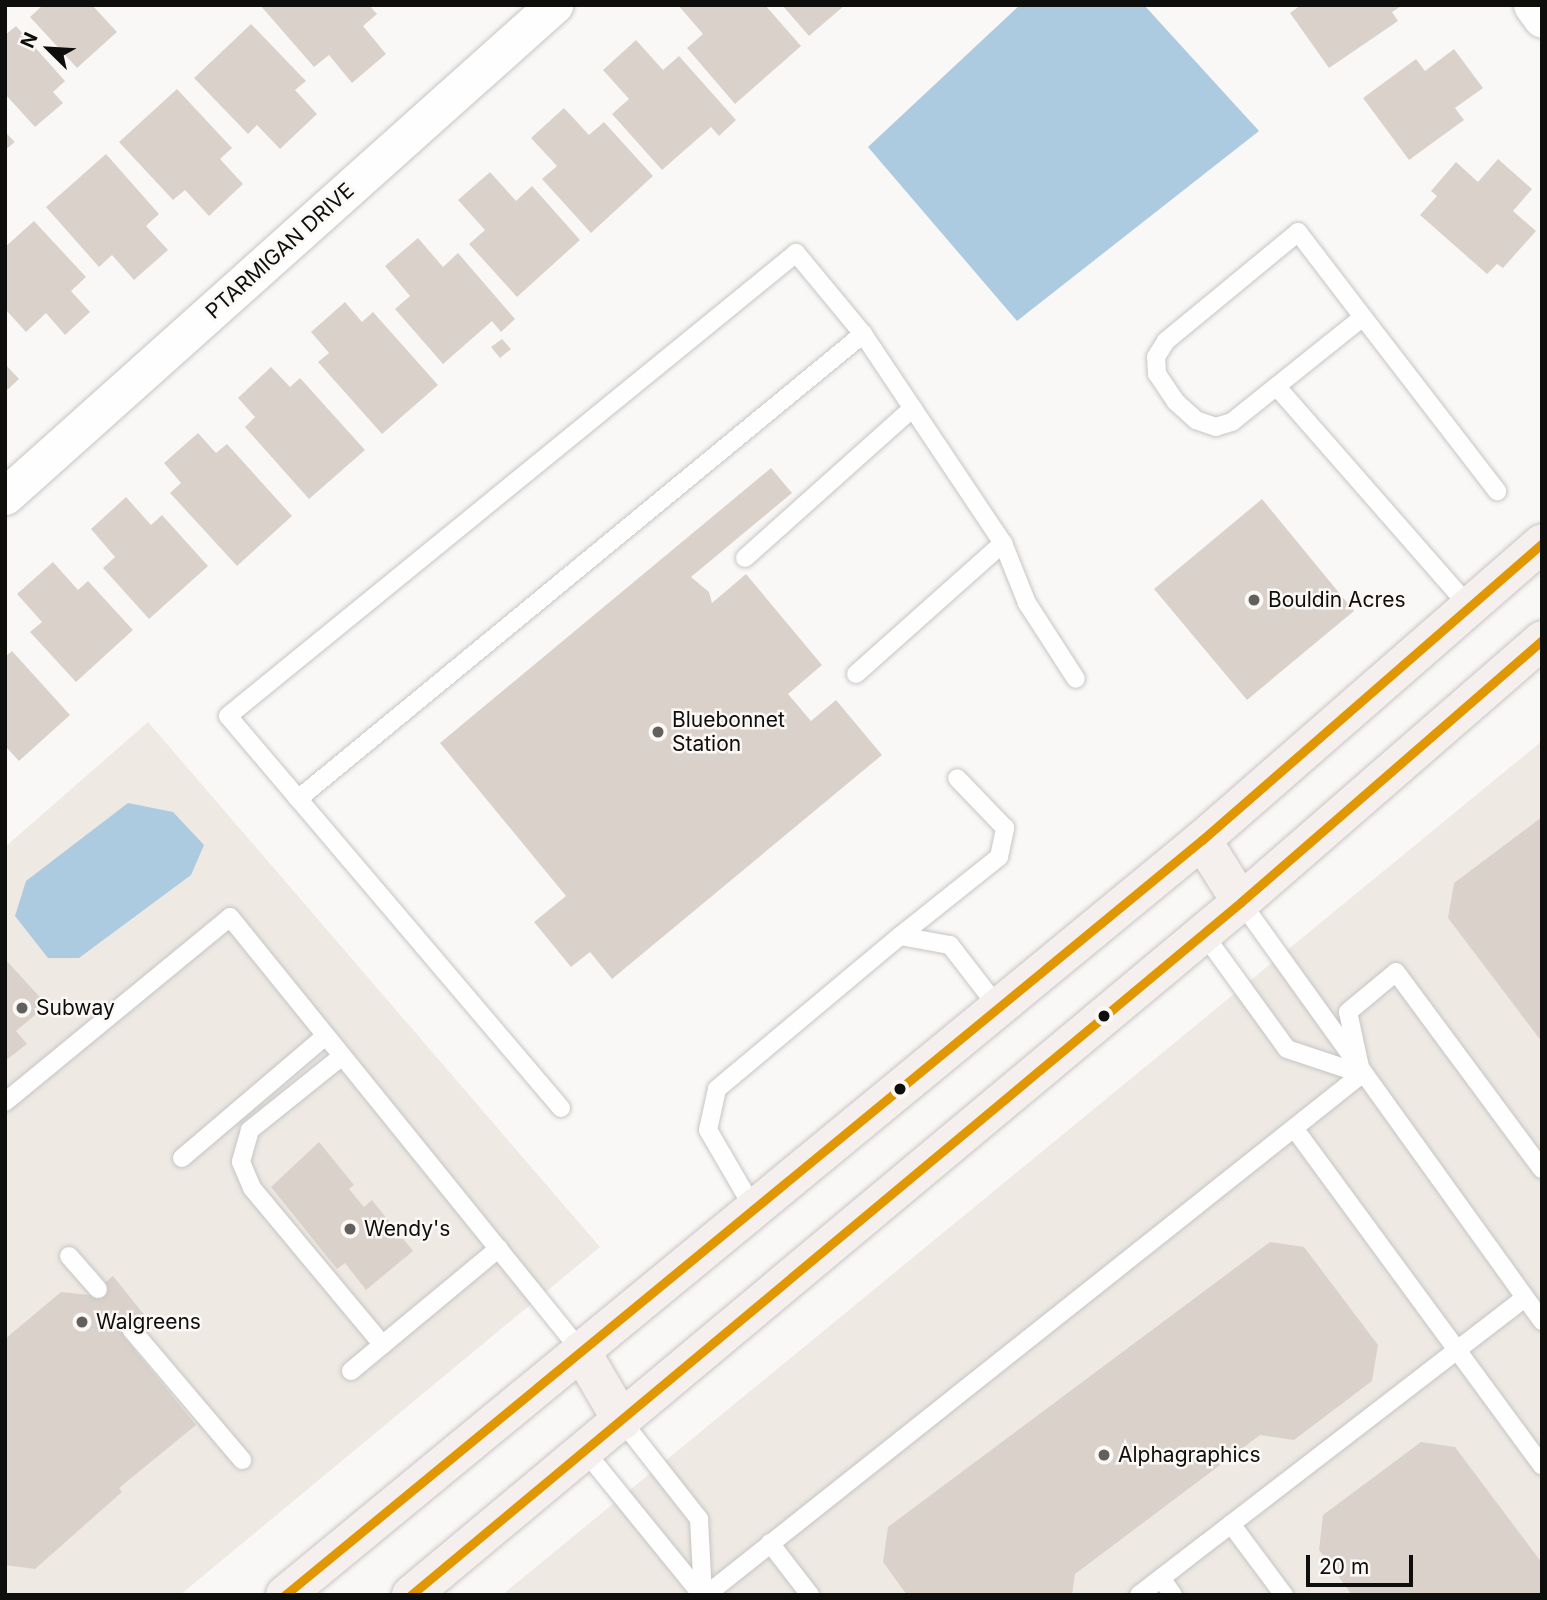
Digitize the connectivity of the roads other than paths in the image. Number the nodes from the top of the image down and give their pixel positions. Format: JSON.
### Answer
{"nodes":[{"id":1,"x":554,"y":5,"type":"edge"},
{"id":2,"x":1532,"y":5,"type":"edge"},
{"id":3,"x":1542,"y":19,"type":"edge"},
{"id":4,"x":1363,"y":317,"type":"junction"},
{"id":5,"x":863,"y":334,"type":"junction"},
{"id":6,"x":1277,"y":387,"type":"junction"},
{"id":7,"x":913,"y":408,"type":"junction"},
{"id":8,"x":1497,"y":491,"type":"dead end"},
{"id":9,"x":5,"y":496,"type":"edge"},
{"id":10,"x":1003,"y":543,"type":"junction"},
{"id":11,"x":1542,"y":543,"type":"edge"},
{"id":12,"x":745,"y":558,"type":"dead end"},
{"id":13,"x":1469,"y":606,"type":"junction"},
{"id":14,"x":1542,"y":640,"type":"edge"},
{"id":15,"x":856,"y":674,"type":"dead end"},
{"id":16,"x":1076,"y":679,"type":"dead end"},
{"id":17,"x":957,"y":778,"type":"dead end"},
{"id":18,"x":298,"y":799,"type":"junction"},
{"id":19,"x":1202,"y":840,"type":"junction"},
{"id":20,"x":1241,"y":902,"type":"junction"},
{"id":21,"x":1203,"y":933,"type":"junction"},
{"id":22,"x":900,"y":936,"type":"junction"},
{"id":23,"x":998,"y":1007,"type":"junction"},
{"id":24,"x":324,"y":1037,"type":"junction"},
{"id":25,"x":341,"y":1057,"type":"junction"},
{"id":26,"x":1362,"y":1074,"type":"junction"},
{"id":27,"x":5,"y":1102,"type":"edge"},
{"id":28,"x":561,"y":1108,"type":"dead end"},
{"id":29,"x":1294,"y":1128,"type":"junction"},
{"id":30,"x":182,"y":1158,"type":"dead end"},
{"id":31,"x":1542,"y":1169,"type":"edge"},
{"id":32,"x":754,"y":1209,"type":"junction"},
{"id":33,"x":499,"y":1248,"type":"junction"},
{"id":34,"x":69,"y":1256,"type":"dead end"},
{"id":35,"x":97,"y":1289,"type":"dead end"},
{"id":36,"x":1524,"y":1298,"type":"junction"},
{"id":37,"x":1542,"y":1321,"type":"edge"},
{"id":38,"x":131,"y":1329,"type":"dead end"},
{"id":39,"x":383,"y":1345,"type":"junction"},
{"id":40,"x":581,"y":1350,"type":"junction"},
{"id":41,"x":1455,"y":1351,"type":"junction"},
{"id":42,"x":351,"y":1371,"type":"dead end"},
{"id":43,"x":622,"y":1421,"type":"junction"},
{"id":44,"x":584,"y":1450,"type":"junction"},
{"id":45,"x":242,"y":1460,"type":"dead end"},
{"id":46,"x":1542,"y":1466,"type":"edge"},
{"id":47,"x":1231,"y":1524,"type":"junction"},
{"id":48,"x":770,"y":1543,"type":"junction"},
{"id":49,"x":1161,"y":1578,"type":"junction"},
{"id":50,"x":285,"y":1595,"type":"edge"},
{"id":51,"x":411,"y":1595,"type":"edge"},
{"id":52,"x":704,"y":1595,"type":"edge"},
{"id":53,"x":810,"y":1595,"type":"edge"},
{"id":54,"x":1139,"y":1595,"type":"edge"},
{"id":55,"x":1173,"y":1595,"type":"edge"},
{"id":56,"x":1284,"y":1595,"type":"edge"}],
"edges":[{"from":1,"to":9,"type":"street","name":"PTARMIGAN DRIVE"},
{"from":2,"to":3,"type":"street"},
{"from":4,"to":6,"type":"lane"},
{"from":4,"to":6,"type":"lane"},
{"from":4,"to":8,"type":"lane"},
{"from":5,"to":7,"type":"lane"},
{"from":5,"to":18,"type":"lane"},
{"from":5,"to":18,"type":"lane"},
{"from":6,"to":13,"type":"lane"},
{"from":7,"to":10,"type":"lane"},
{"from":7,"to":12,"type":"lane"},
{"from":10,"to":15,"type":"lane"},
{"from":10,"to":16,"type":"lane"},
{"from":11,"to":13,"type":"main road"},
{"from":13,"to":19,"type":"main road"},
{"from":14,"to":20,"type":"main road"},
{"from":17,"to":22,"type":"lane"},
{"from":18,"to":28,"type":"lane"},
{"from":19,"to":20,"type":"main road"},
{"from":19,"to":23,"type":"main road"},
{"from":20,"to":21,"type":"main road"},
{"from":20,"to":26,"type":"lane"},
{"from":21,"to":26,"type":"lane"},
{"from":21,"to":43,"type":"main road"},
{"from":22,"to":23,"type":"lane"},
{"from":22,"to":32,"type":"lane"},
{"from":23,"to":32,"type":"main road"},
{"from":24,"to":25,"type":"lane"},
{"from":24,"to":27,"type":"lane"},
{"from":24,"to":30,"type":"lane"},
{"from":25,"to":33,"type":"lane"},
{"from":25,"to":39,"type":"lane"},
{"from":26,"to":29,"type":"lane"},
{"from":26,"to":31,"type":"lane"},
{"from":26,"to":36,"type":"lane"},
{"from":29,"to":41,"type":"lane"},
{"from":29,"to":48,"type":"lane"},
{"from":32,"to":40,"type":"main road"},
{"from":33,"to":39,"type":"lane"},
{"from":33,"to":40,"type":"lane"},
{"from":34,"to":35,"type":"lane"},
{"from":36,"to":37,"type":"lane"},
{"from":36,"to":41,"type":"lane"},
{"from":38,"to":45,"type":"lane"},
{"from":39,"to":42,"type":"lane"},
{"from":40,"to":43,"type":"main road"},
{"from":40,"to":50,"type":"main road"},
{"from":41,"to":46,"type":"lane"},
{"from":41,"to":47,"type":"lane"},
{"from":43,"to":44,"type":"main road"},
{"from":43,"to":52,"type":"lane"},
{"from":44,"to":51,"type":"main road"},
{"from":44,"to":52,"type":"lane"},
{"from":47,"to":49,"type":"lane"},
{"from":47,"to":56,"type":"lane"},
{"from":48,"to":52,"type":"lane"},
{"from":48,"to":53,"type":"lane"},
{"from":49,"to":54,"type":"lane"},
{"from":49,"to":55,"type":"lane"}]}
